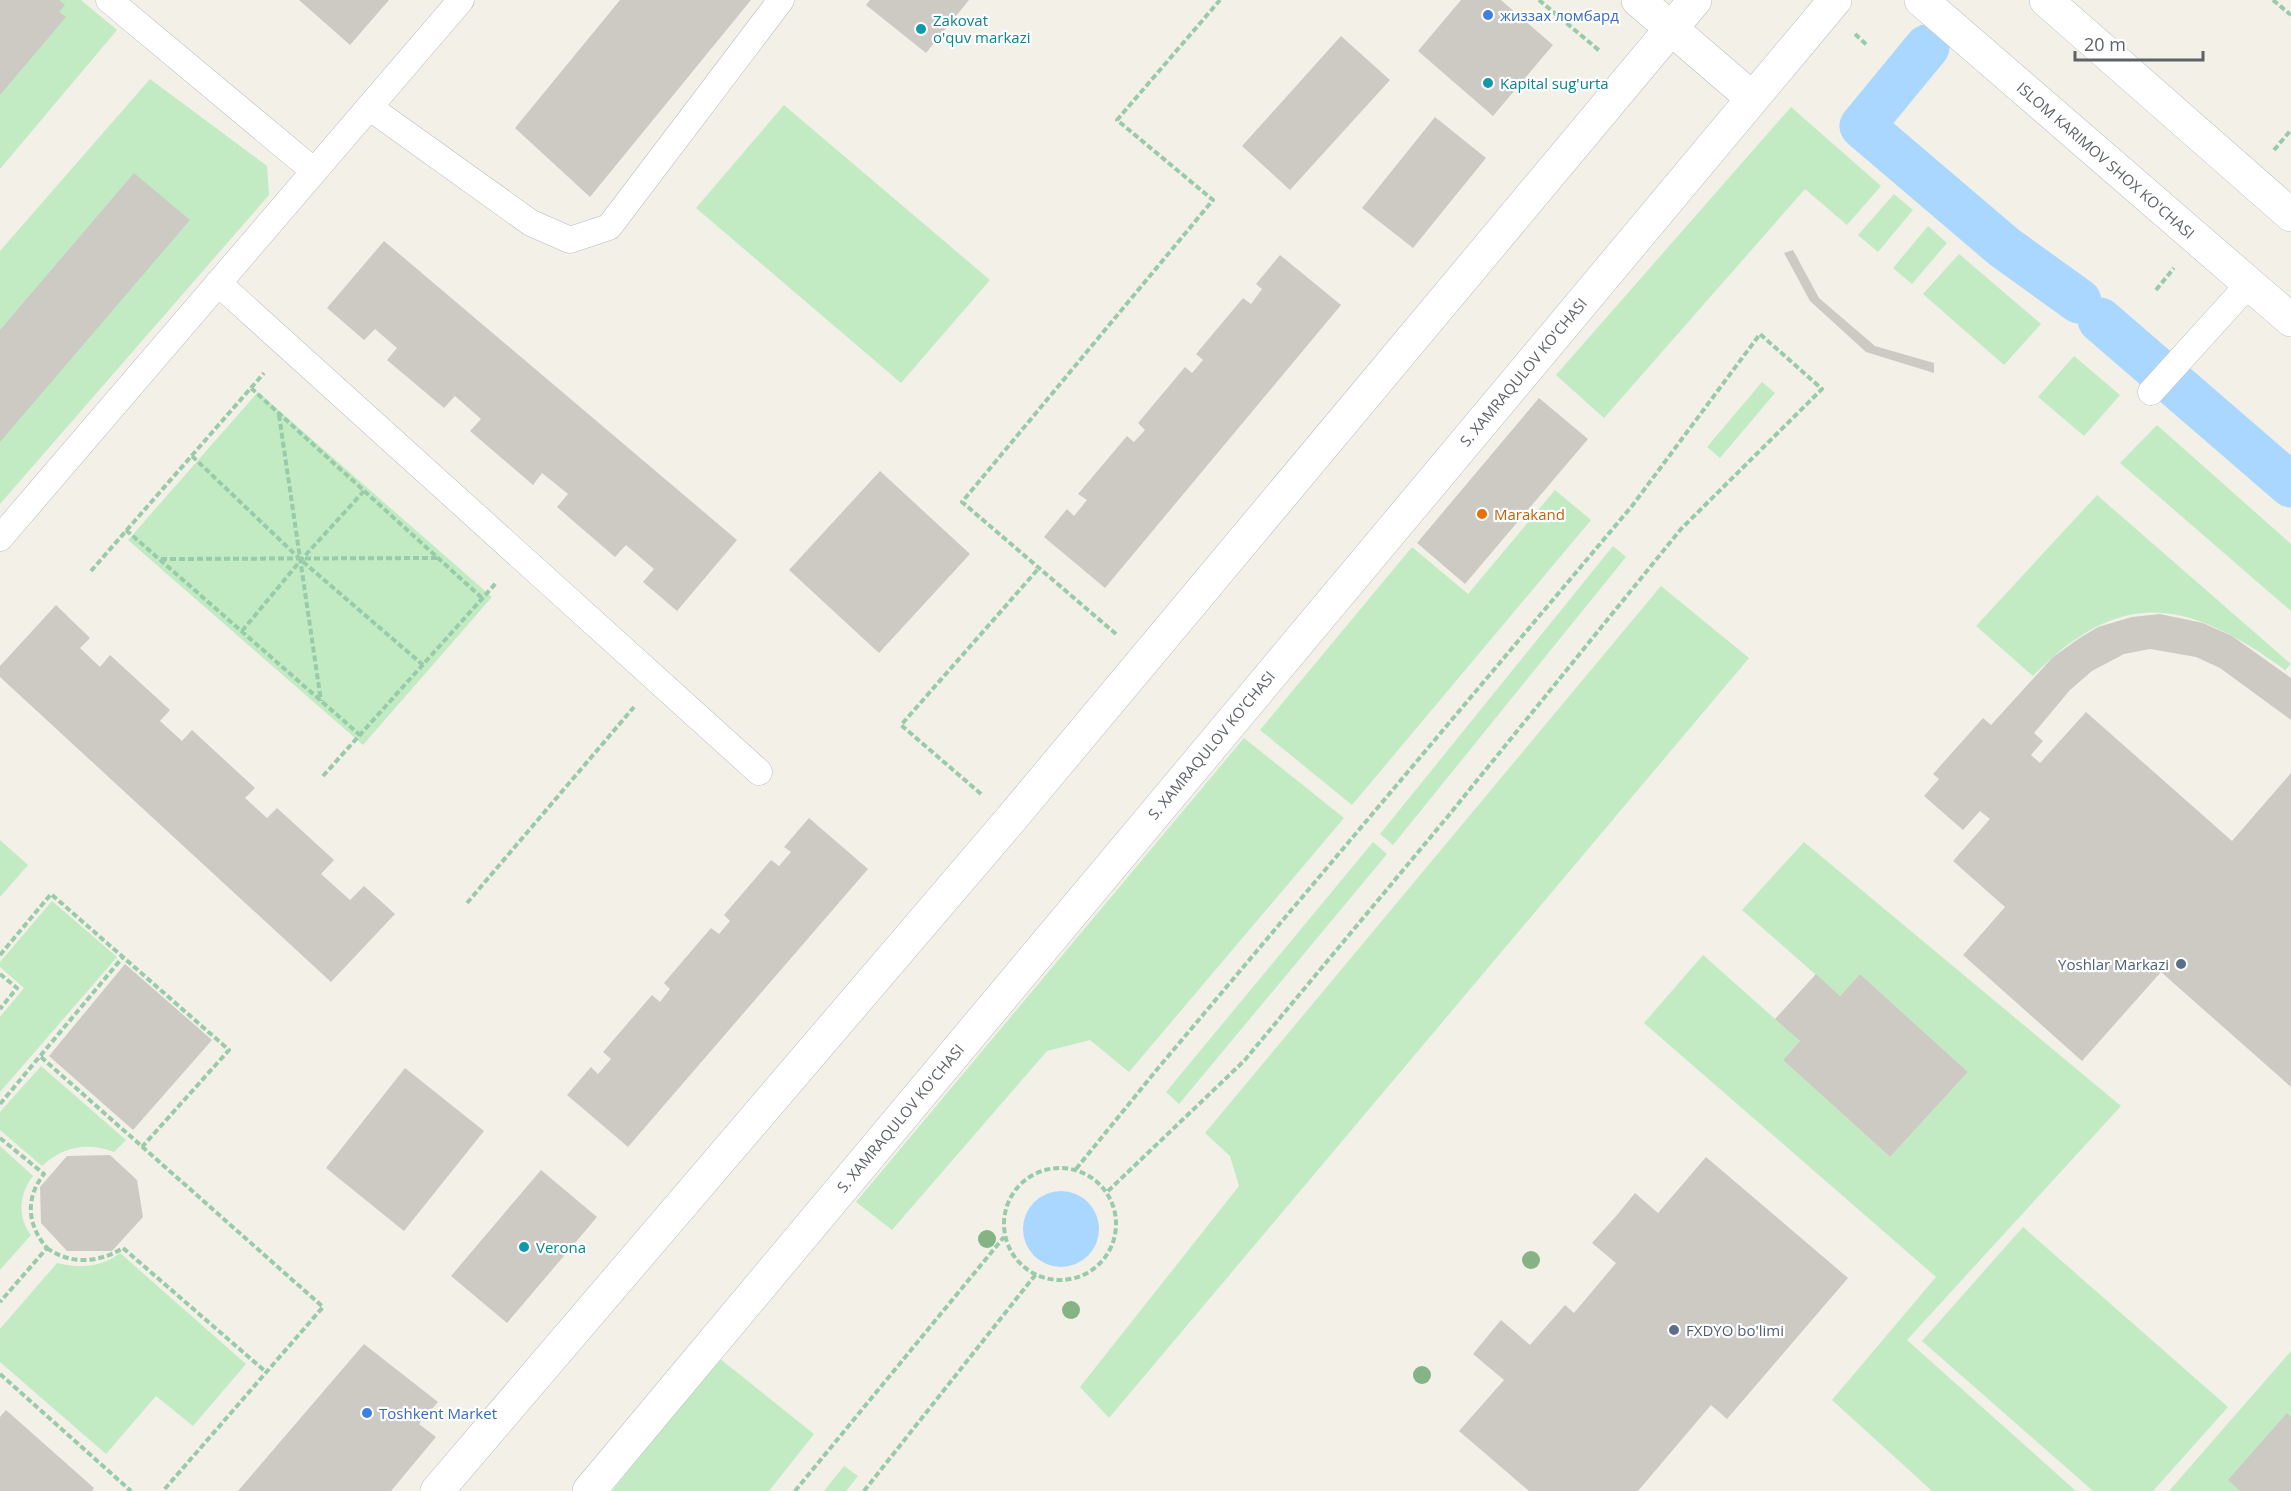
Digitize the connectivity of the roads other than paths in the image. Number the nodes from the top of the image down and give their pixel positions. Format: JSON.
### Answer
{"nodes":[{"id":1,"x":461,"y":0,"type":"edge"},
{"id":2,"x":780,"y":0,"type":"edge"},
{"id":3,"x":1638,"y":0,"type":"edge"},
{"id":4,"x":1695,"y":0,"type":"edge"},
{"id":5,"x":1835,"y":0,"type":"edge"},
{"id":6,"x":1922,"y":0,"type":"edge"},
{"id":7,"x":2046,"y":0,"type":"edge"},
{"id":8,"x":124,"y":5,"type":"edge"},
{"id":9,"x":1672,"y":28,"type":"junction"},
{"id":10,"x":1752,"y":98,"type":"junction"},
{"id":11,"x":369,"y":107,"type":"junction"},
{"id":12,"x":314,"y":171,"type":"junction"},
{"id":13,"x":2291,"y":215,"type":"edge"},
{"id":14,"x":218,"y":284,"type":"junction"},
{"id":15,"x":2249,"y":284,"type":"junction"},
{"id":16,"x":2291,"y":320,"type":"edge"},
{"id":17,"x":2151,"y":392,"type":"dead end"},
{"id":18,"x":0,"y":538,"type":"edge"},
{"id":19,"x":759,"y":771,"type":"dead end"},
{"id":20,"x":437,"y":1491,"type":"edge"},
{"id":21,"x":589,"y":1491,"type":"edge"}],
"edges":[{"from":1,"to":11,"type":"lane"},
{"from":2,"to":11,"type":"lane"},
{"from":3,"to":9,"type":"street"},
{"from":4,"to":9,"type":"street"},
{"from":5,"to":10,"type":"street","name":"S. XAMRAQULOV KO'CHASI"},
{"from":6,"to":15,"type":"street","name":"ISLOM KARIMOV SHOX KO'CHASI"},
{"from":7,"to":13,"type":"street"},
{"from":8,"to":12,"type":"lane"},
{"from":9,"to":10,"type":"street"},
{"from":9,"to":20,"type":"street"},
{"from":10,"to":21,"type":"street","name":"S. XAMRAQULOV KO'CHASI"},
{"from":11,"to":12,"type":"lane"},
{"from":12,"to":14,"type":"lane"},
{"from":14,"to":18,"type":"lane"},
{"from":14,"to":19,"type":"lane"},
{"from":15,"to":16,"type":"street","name":"ISLOM KARIMOV SHOX KO'CHASI"},
{"from":15,"to":17,"type":"lane"}]}
